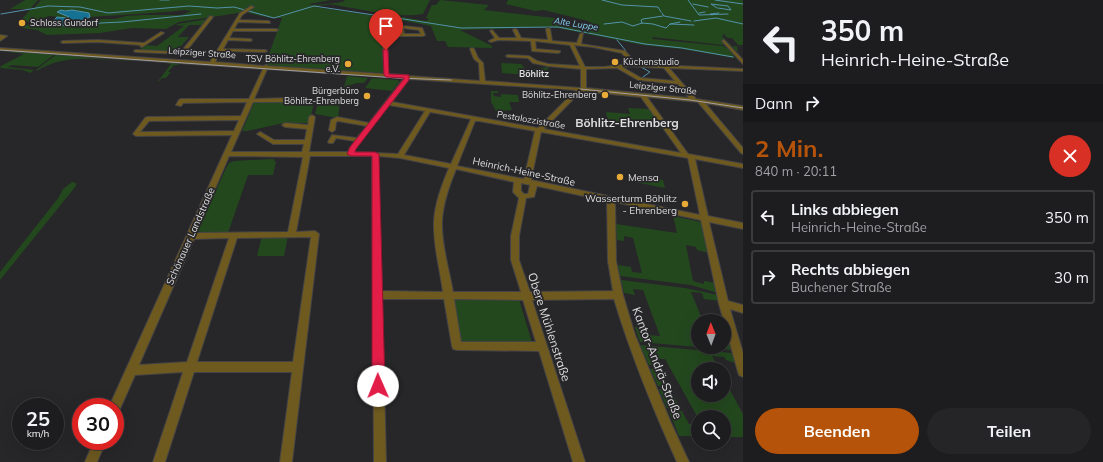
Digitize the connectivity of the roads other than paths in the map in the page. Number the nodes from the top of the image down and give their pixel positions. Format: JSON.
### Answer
{"nodes":[{"id":1,"x":252,"y":7,"type":"dead end"},
{"id":2,"x":393,"y":15,"type":"dead end"},
{"id":3,"x":211,"y":17,"type":"dead end"},
{"id":4,"x":237,"y":21,"type":"junction"},
{"id":5,"x":270,"y":22,"type":"dead end"},
{"id":6,"x":548,"y":29,"type":"dead end"},
{"id":7,"x":232,"y":30,"type":"junction"},
{"id":8,"x":276,"y":30,"type":"dead end"},
{"id":9,"x":515,"y":30,"type":"dead end"},
{"id":10,"x":492,"y":31,"type":"dead end"},
{"id":11,"x":162,"y":33,"type":"dead end"},
{"id":12,"x":582,"y":34,"type":"dead end"},
{"id":13,"x":386,"y":35,"type":"junction"},
{"id":14,"x":402,"y":35,"type":"junction"},
{"id":15,"x":0,"y":36,"type":"edge"},
{"id":16,"x":226,"y":39,"type":"junction"},
{"id":17,"x":498,"y":39,"type":"junction"},
{"id":18,"x":0,"y":40,"type":"edge"},
{"id":19,"x":250,"y":40,"type":"dead end"},
{"id":20,"x":520,"y":40,"type":"junction"},
{"id":21,"x":533,"y":40,"type":"junction"},
{"id":22,"x":491,"y":41,"type":"dead end"},
{"id":23,"x":550,"y":41,"type":"junction"},
{"id":24,"x":724,"y":41,"type":"dead end"},
{"id":25,"x":63,"y":42,"type":"dead end"},
{"id":26,"x":571,"y":43,"type":"junction"},
{"id":27,"x":145,"y":44,"type":"junction"},
{"id":28,"x":579,"y":44,"type":"junction"},
{"id":29,"x":0,"y":49,"type":"edge"},
{"id":30,"x":472,"y":49,"type":"dead end"},
{"id":31,"x":220,"y":50,"type":"junction"},
{"id":32,"x":136,"y":51,"type":"junction"},
{"id":33,"x":265,"y":51,"type":"dead end"},
{"id":34,"x":558,"y":52,"type":"dead end"},
{"id":35,"x":508,"y":56,"type":"dead end"},
{"id":36,"x":126,"y":57,"type":"junction"},
{"id":37,"x":212,"y":63,"type":"junction"},
{"id":38,"x":743,"y":63,"type":"edge"},
{"id":39,"x":635,"y":65,"type":"junction"},
{"id":40,"x":266,"y":66,"type":"junction"},
{"id":41,"x":617,"y":66,"type":"junction"},
{"id":42,"x":665,"y":66,"type":"junction"},
{"id":43,"x":584,"y":68,"type":"junction"},
{"id":44,"x":743,"y":70,"type":"edge"},
{"id":45,"x":386,"y":75,"type":"junction"},
{"id":46,"x":407,"y":76,"type":"junction"},
{"id":47,"x":483,"y":82,"type":"junction"},
{"id":48,"x":680,"y":83,"type":"junction"},
{"id":49,"x":581,"y":89,"type":"junction"},
{"id":50,"x":643,"y":95,"type":"junction"},
{"id":51,"x":289,"y":100,"type":"dead end"},
{"id":52,"x":696,"y":100,"type":"junction"},
{"id":53,"x":249,"y":101,"type":"junction"},
{"id":54,"x":180,"y":103,"type":"dead end"},
{"id":55,"x":388,"y":103,"type":"junction"},
{"id":56,"x":743,"y":108,"type":"edge"},
{"id":57,"x":429,"y":110,"type":"junction"},
{"id":58,"x":242,"y":118,"type":"junction"},
{"id":59,"x":312,"y":118,"type":"dead end"},
{"id":60,"x":479,"y":119,"type":"junction"},
{"id":61,"x":285,"y":125,"type":"dead end"},
{"id":62,"x":371,"y":125,"type":"junction"},
{"id":63,"x":310,"y":127,"type":"junction"},
{"id":64,"x":332,"y":130,"type":"dead end"},
{"id":65,"x":538,"y":130,"type":"junction"},
{"id":66,"x":235,"y":133,"type":"junction"},
{"id":67,"x":260,"y":134,"type":"dead end"},
{"id":68,"x":359,"y":140,"type":"junction"},
{"id":69,"x":307,"y":142,"type":"junction"},
{"id":70,"x":331,"y":142,"type":"dead end"},
{"id":71,"x":743,"y":152,"type":"edge"},
{"id":72,"x":303,"y":154,"type":"junction"},
{"id":73,"x":351,"y":154,"type":"junction"},
{"id":74,"x":375,"y":154,"type":"junction"},
{"id":75,"x":225,"y":156,"type":"junction"},
{"id":76,"x":400,"y":156,"type":"junction"},
{"id":77,"x":689,"y":156,"type":"junction"},
{"id":78,"x":743,"y":166,"type":"edge"},
{"id":79,"x":454,"y":167,"type":"junction"},
{"id":80,"x":518,"y":180,"type":"junction"},
{"id":81,"x":530,"y":183,"type":"junction"},
{"id":82,"x":523,"y":197,"type":"junction"},
{"id":83,"x":611,"y":200,"type":"junction"},
{"id":84,"x":705,"y":218,"type":"junction"},
{"id":85,"x":743,"y":226,"type":"edge"},
{"id":86,"x":292,"y":234,"type":"junction"},
{"id":87,"x":234,"y":235,"type":"junction"},
{"id":88,"x":190,"y":236,"type":"junction"},
{"id":89,"x":377,"y":295,"type":"junction"},
{"id":90,"x":618,"y":295,"type":"junction"},
{"id":91,"x":449,"y":296,"type":"junction"},
{"id":92,"x":525,"y":296,"type":"junction"},
{"id":93,"x":724,"y":304,"type":"junction"},
{"id":94,"x":743,"y":309,"type":"edge"},
{"id":95,"x":542,"y":347,"type":"junction"},
{"id":96,"x":190,"y":367,"type":"junction"},
{"id":97,"x":298,"y":367,"type":"junction"},
{"id":98,"x":131,"y":370,"type":"junction"},
{"id":99,"x":743,"y":372,"type":"edge"},
{"id":100,"x":119,"y":398,"type":"edge"},
{"id":101,"x":96,"y":450,"type":"edge"},
{"id":102,"x":91,"y":462,"type":"edge"},
{"id":103,"x":159,"y":462,"type":"edge"},
{"id":104,"x":286,"y":462,"type":"edge"},
{"id":105,"x":380,"y":462,"type":"edge"},
{"id":106,"x":579,"y":462,"type":"edge"},
{"id":107,"x":683,"y":462,"type":"edge"}],
"edges":[{"from":1,"to":4,"type":"street"},
{"from":2,"to":13,"type":"street"},
{"from":3,"to":32,"type":"street"},
{"from":4,"to":5,"type":"street"},
{"from":4,"to":7,"type":"street"},
{"from":6,"to":23,"type":"street"},
{"from":7,"to":8,"type":"street"},
{"from":7,"to":16,"type":"street"},
{"from":9,"to":20,"type":"street"},
{"from":10,"to":17,"type":"street"},
{"from":11,"to":27,"type":"street"},
{"from":12,"to":28,"type":"street"},
{"from":13,"to":14,"type":"street"},
{"from":13,"to":45,"type":"street"},
{"from":14,"to":14,"type":"street"},
{"from":15,"to":18,"type":"street"},
{"from":16,"to":19,"type":"street"},
{"from":16,"to":31,"type":"street"},
{"from":17,"to":20,"type":"street"},
{"from":17,"to":22,"type":"street"},
{"from":20,"to":21,"type":"street"},
{"from":21,"to":23,"type":"street"},
{"from":21,"to":34,"type":"street"},
{"from":23,"to":26,"type":"street"},
{"from":24,"to":38,"type":"street"},
{"from":25,"to":27,"type":"street"},
{"from":26,"to":28,"type":"street"},
{"from":26,"to":43,"type":"street"},
{"from":27,"to":32,"type":"street"},
{"from":28,"to":39,"type":"street"},
{"from":29,"to":36,"type":"street","name":"Leipziger Straße"},
{"from":30,"to":47,"type":"street"},
{"from":31,"to":33,"type":"street"},
{"from":31,"to":37,"type":"street"},
{"from":32,"to":36,"type":"street"},
{"from":35,"to":43,"type":"street"},
{"from":36,"to":37,"type":"street","name":"Leipziger Straße"},
{"from":37,"to":40,"type":"street","name":"Leipziger Straße"},
{"from":39,"to":41,"type":"street"},
{"from":39,"to":42,"type":"street"},
{"from":40,"to":45,"type":"street","name":"Leipziger Straße"},
{"from":40,"to":53,"type":"street","name":"Schönauer Landstraße"},
{"from":41,"to":43,"type":"street"},
{"from":41,"to":48,"type":"street"},
{"from":42,"to":44,"type":"street"},
{"from":42,"to":48,"type":"street"},
{"from":43,"to":49,"type":"street"},
{"from":45,"to":46,"type":"street","name":"Leipziger Straße"},
{"from":46,"to":47,"type":"street","name":"Leipziger Straße"},
{"from":46,"to":55,"type":"street"},
{"from":47,"to":49,"type":"street","name":"Leipziger Straße"},
{"from":48,"to":52,"type":"street"},
{"from":49,"to":50,"type":"street","name":"Leipziger Straße"},
{"from":49,"to":65,"type":"street"},
{"from":50,"to":52,"type":"street","name":"Leipziger Straße"},
{"from":50,"to":77,"type":"street"},
{"from":51,"to":53,"type":"street"},
{"from":52,"to":56,"type":"street","name":"Leipziger Straße"},
{"from":52,"to":71,"type":"street"},
{"from":53,"to":54,"type":"street"},
{"from":53,"to":58,"type":"street","name":"Schönauer Landstraße"},
{"from":55,"to":57,"type":"street","name":"Pestalozzistraße"},
{"from":55,"to":62,"type":"street"},
{"from":57,"to":60,"type":"street","name":"Pestalozzistraße"},
{"from":57,"to":76,"type":"street"},
{"from":58,"to":66,"type":"street","name":"Schönauer Landstraße"},
{"from":58,"to":66,"type":"street"},
{"from":59,"to":63,"type":"street"},
{"from":60,"to":65,"type":"street","name":"Pestalozzistraße"},
{"from":60,"to":79,"type":"street"},
{"from":61,"to":63,"type":"street"},
{"from":62,"to":64,"type":"street"},
{"from":62,"to":68,"type":"street"},
{"from":63,"to":69,"type":"street"},
{"from":65,"to":77,"type":"street","name":"Pestalozzistraße"},
{"from":65,"to":81,"type":"street"},
{"from":66,"to":75,"type":"street","name":"Schönauer Landstraße"},
{"from":67,"to":69,"type":"street"},
{"from":68,"to":70,"type":"street"},
{"from":68,"to":73,"type":"street"},
{"from":69,"to":72,"type":"street"},
{"from":72,"to":73,"type":"street","name":"Heinrich-Heine-Straße"},
{"from":72,"to":75,"type":"street","name":"Heinrich-Heine-Straße"},
{"from":72,"to":86,"type":"street"},
{"from":73,"to":74,"type":"street","name":"Heinrich-Heine-Straße"},
{"from":74,"to":76,"type":"street","name":"Heinrich-Heine-Straße"},
{"from":74,"to":89,"type":"street"},
{"from":75,"to":88,"type":"street","name":"Schönauer Landstraße"},
{"from":76,"to":79,"type":"street","name":"Heinrich-Heine-Straße"},
{"from":77,"to":78,"type":"street","name":"Pestalozzistraße"},
{"from":77,"to":84,"type":"street"},
{"from":79,"to":80,"type":"street","name":"Heinrich-Heine-Straße"},
{"from":79,"to":91,"type":"street"},
{"from":80,"to":81,"type":"street","name":"Heinrich-Heine-Straße"},
{"from":80,"to":82,"type":"street","name":"Obere Mühlenstraße"},
{"from":81,"to":82,"type":"street"},
{"from":81,"to":83,"type":"street","name":"Heinrich-Heine-Straße"},
{"from":82,"to":92,"type":"street","name":"Obere Mühlenstraße"},
{"from":83,"to":84,"type":"street","name":"Heinrich-Heine-Straße"},
{"from":83,"to":90,"type":"street","name":"Kantor-Andrä-Straße"},
{"from":84,"to":85,"type":"street","name":"Heinrich-Heine-Straße"},
{"from":84,"to":93,"type":"street"},
{"from":86,"to":87,"type":"street"},
{"from":86,"to":97,"type":"street"},
{"from":87,"to":88,"type":"street"},
{"from":87,"to":96,"type":"street"},
{"from":88,"to":98,"type":"street","name":"Schönauer Landstraße"},
{"from":89,"to":91,"type":"street"},
{"from":89,"to":105,"type":"street"},
{"from":90,"to":92,"type":"street"},
{"from":90,"to":107,"type":"street","name":"Kantor-Andrä-Straße"},
{"from":91,"to":92,"type":"street"},
{"from":91,"to":95,"type":"street"},
{"from":92,"to":95,"type":"street","name":"Obere Mühlenstraße"},
{"from":93,"to":94,"type":"street"},
{"from":93,"to":99,"type":"street"},
{"from":95,"to":106,"type":"street","name":"Obere Mühlenstraße"},
{"from":96,"to":97,"type":"street"},
{"from":96,"to":98,"type":"street"},
{"from":96,"to":103,"type":"street"},
{"from":97,"to":104,"type":"street"},
{"from":98,"to":100,"type":"street","name":"Schönauer Landstraße"},
{"from":101,"to":102,"type":"street"}]}
